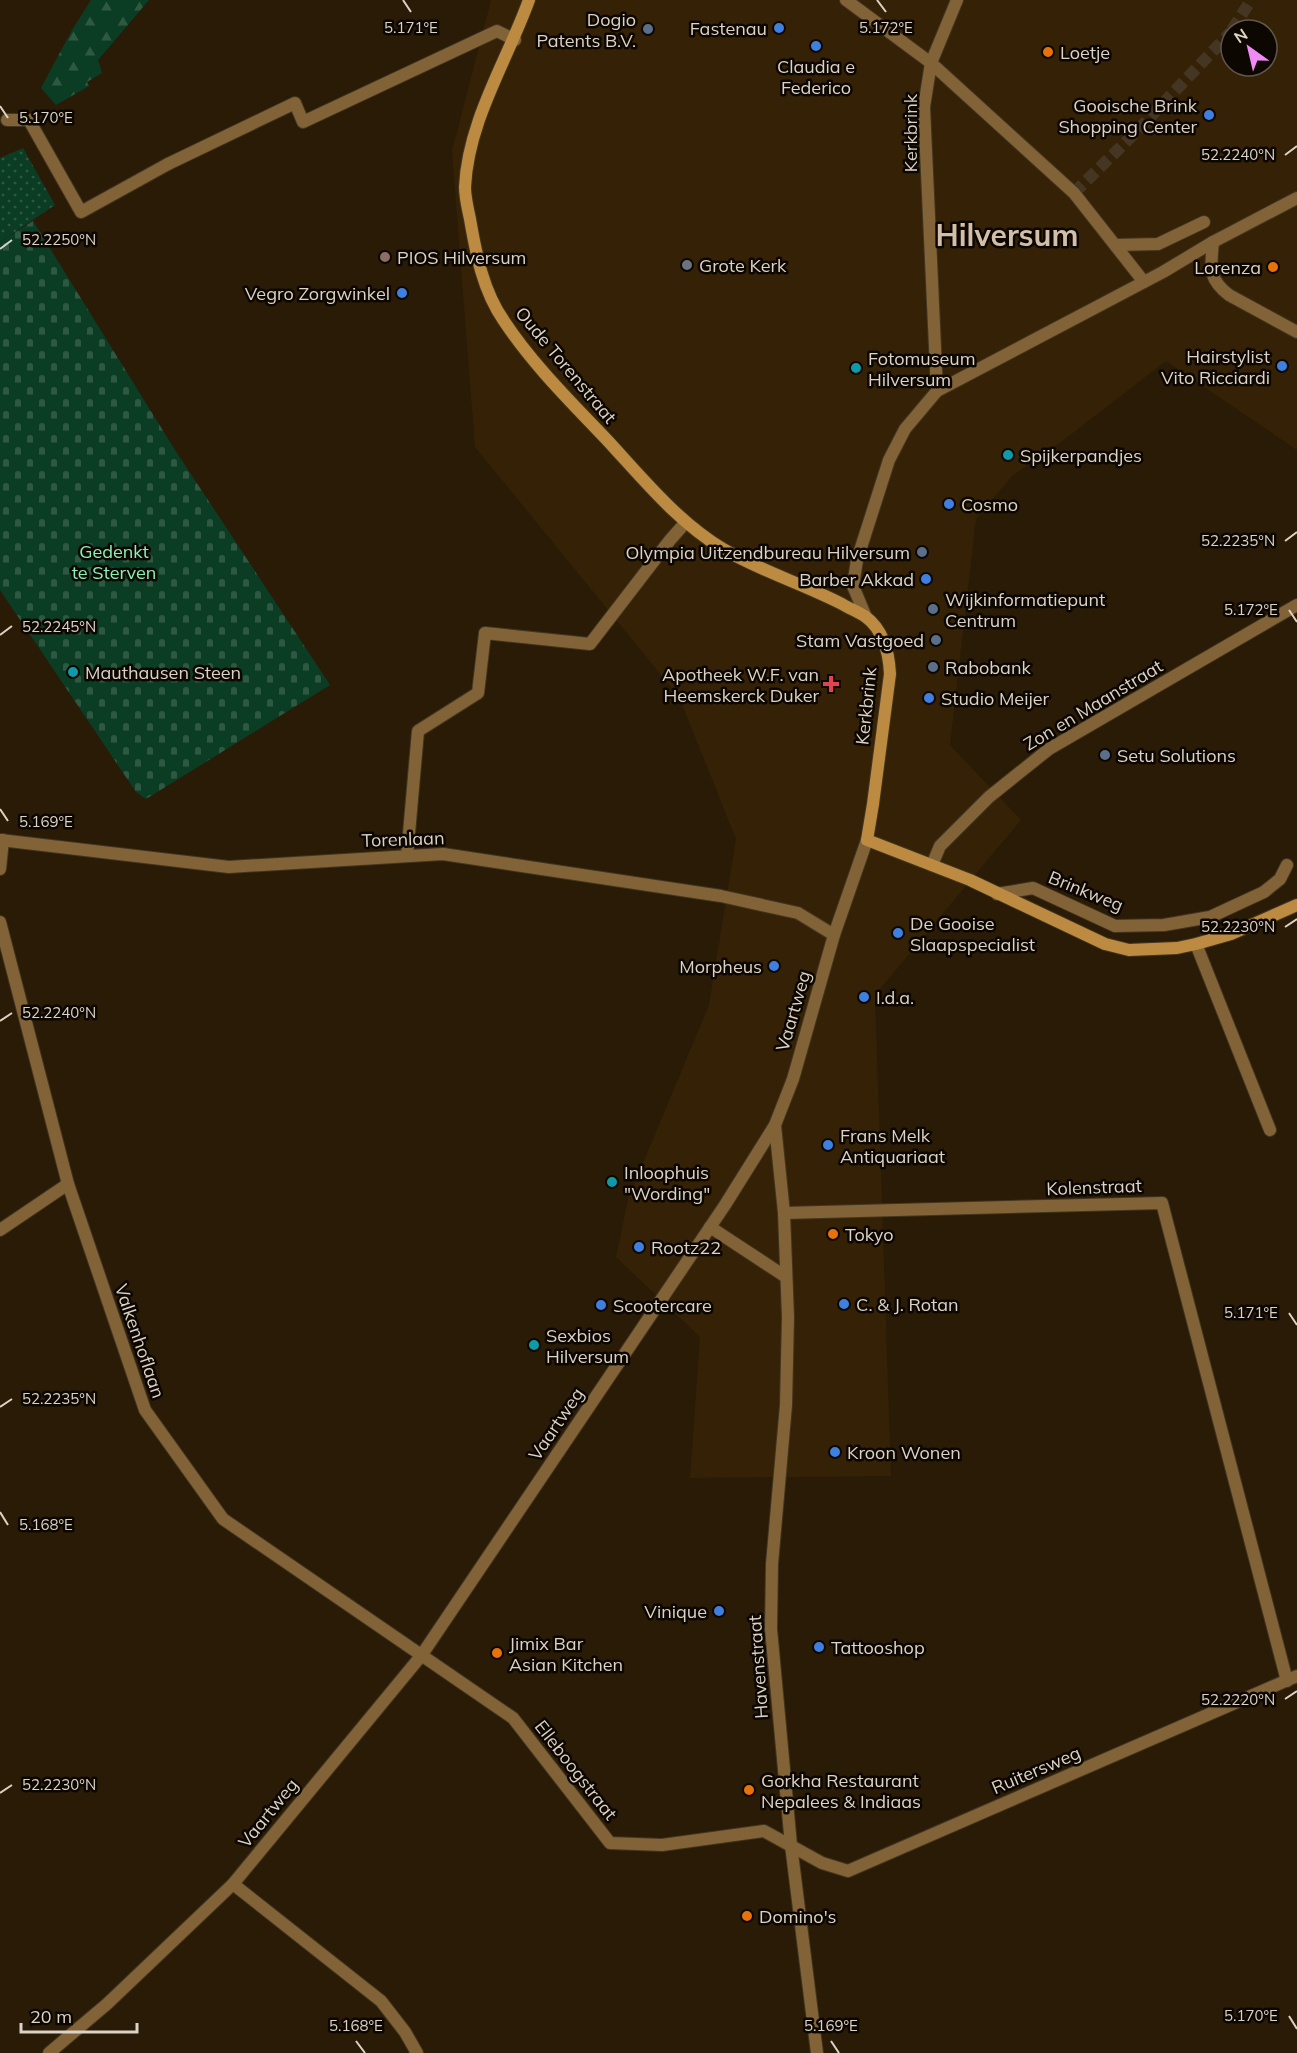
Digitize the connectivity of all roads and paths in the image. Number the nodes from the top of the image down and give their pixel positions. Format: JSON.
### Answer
{"nodes":[{"id":1,"x":529,"y":0,"type":"edge"},
{"id":2,"x":846,"y":0,"type":"edge"},
{"id":3,"x":957,"y":0,"type":"edge"},
{"id":4,"x":515,"y":40,"type":"junction"},
{"id":5,"x":931,"y":63,"type":"junction"},
{"id":6,"x":2,"y":122,"type":"edge"},
{"id":7,"x":1297,"y":198,"type":"edge"},
{"id":8,"x":1204,"y":222,"type":"dead end"},
{"id":9,"x":1213,"y":242,"type":"junction"},
{"id":10,"x":1116,"y":245,"type":"junction"},
{"id":11,"x":1144,"y":282,"type":"junction"},
{"id":12,"x":1297,"y":332,"type":"edge"},
{"id":13,"x":937,"y":391,"type":"junction"},
{"id":14,"x":686,"y":522,"type":"junction"},
{"id":15,"x":1297,"y":605,"type":"edge"},
{"id":16,"x":866,"y":617,"type":"junction"},
{"id":17,"x":2,"y":840,"type":"edge"},
{"id":18,"x":867,"y":840,"type":"junction"},
{"id":19,"x":407,"y":856,"type":"junction"},
{"id":20,"x":932,"y":865,"type":"junction"},
{"id":21,"x":1287,"y":865,"type":"dead end"},
{"id":22,"x":0,"y":869,"type":"edge"},
{"id":23,"x":997,"y":894,"type":"junction"},
{"id":24,"x":1297,"y":905,"type":"edge"},
{"id":25,"x":0,"y":922,"type":"edge"},
{"id":26,"x":834,"y":934,"type":"junction"},
{"id":27,"x":1196,"y":944,"type":"junction"},
{"id":28,"x":775,"y":1125,"type":"junction"},
{"id":29,"x":1270,"y":1130,"type":"dead end"},
{"id":30,"x":68,"y":1184,"type":"junction"},
{"id":31,"x":784,"y":1213,"type":"junction"},
{"id":32,"x":710,"y":1227,"type":"junction"},
{"id":33,"x":0,"y":1230,"type":"edge"},
{"id":34,"x":786,"y":1278,"type":"junction"},
{"id":35,"x":421,"y":1656,"type":"junction"},
{"id":36,"x":1292,"y":1679,"type":"edge"},
{"id":37,"x":791,"y":1845,"type":"junction"},
{"id":38,"x":233,"y":1884,"type":"junction"},
{"id":39,"x":50,"y":2053,"type":"edge"},
{"id":40,"x":417,"y":2053,"type":"edge"},
{"id":41,"x":817,"y":2053,"type":"edge"}],
"edges":[{"from":1,"to":4,"type":"main road","name":"Oude Torenstraat"},
{"from":2,"to":5,"type":"street"},
{"from":3,"to":5,"type":"street","name":"Kerkbrink"},
{"from":4,"to":6,"type":"street"},
{"from":4,"to":14,"type":"main road","name":"Oude Torenstraat"},
{"from":5,"to":10,"type":"street"},
{"from":5,"to":13,"type":"street","name":"Kerkbrink"},
{"from":7,"to":9,"type":"street","name":"Kerkbrink"},
{"from":8,"to":10,"type":"street"},
{"from":9,"to":11,"type":"street","name":"Kerkbrink"},
{"from":9,"to":12,"type":"street"},
{"from":10,"to":11,"type":"street"},
{"from":11,"to":13,"type":"street","name":"Kerkbrink"},
{"from":13,"to":16,"type":"street","name":"Kerkbrink"},
{"from":14,"to":16,"type":"main road","name":"Oude Torenstraat"},
{"from":14,"to":19,"type":"street"},
{"from":15,"to":20,"type":"street","name":"Zon en Maanstraat"},
{"from":16,"to":18,"type":"main road","name":"Kerkbrink"},
{"from":17,"to":19,"type":"street","name":"Torenlaan"},
{"from":17,"to":22,"type":"street"},
{"from":18,"to":20,"type":"main road"},
{"from":18,"to":26,"type":"street","name":"Vaartweg"},
{"from":19,"to":26,"type":"street","name":"Torenlaan"},
{"from":20,"to":23,"type":"main road"},
{"from":21,"to":23,"type":"street","name":"Brinkweg"},
{"from":23,"to":27,"type":"main road"},
{"from":24,"to":27,"type":"main road"},
{"from":25,"to":30,"type":"street","name":"Valkenhoflaan"},
{"from":26,"to":28,"type":"street","name":"Vaartweg"},
{"from":27,"to":29,"type":"street"},
{"from":28,"to":31,"type":"street","name":"Havenstraat"},
{"from":28,"to":32,"type":"street","name":"Vaartweg"},
{"from":30,"to":33,"type":"street"},
{"from":30,"to":35,"type":"street","name":"Valkenhoflaan"},
{"from":31,"to":34,"type":"street","name":"Havenstraat"},
{"from":31,"to":36,"type":"street","name":"Kolenstraat"},
{"from":32,"to":34,"type":"street"},
{"from":32,"to":35,"type":"street","name":"Vaartweg"},
{"from":34,"to":37,"type":"street","name":"Havenstraat"},
{"from":35,"to":37,"type":"street","name":"Elleboogstraat"},
{"from":35,"to":38,"type":"street","name":"Vaartweg"},
{"from":36,"to":37,"type":"street","name":"Ruitersweg"},
{"from":37,"to":41,"type":"street","name":"Havenstraat"},
{"from":38,"to":39,"type":"street","name":"Vaartweg"},
{"from":38,"to":40,"type":"street"}]}
